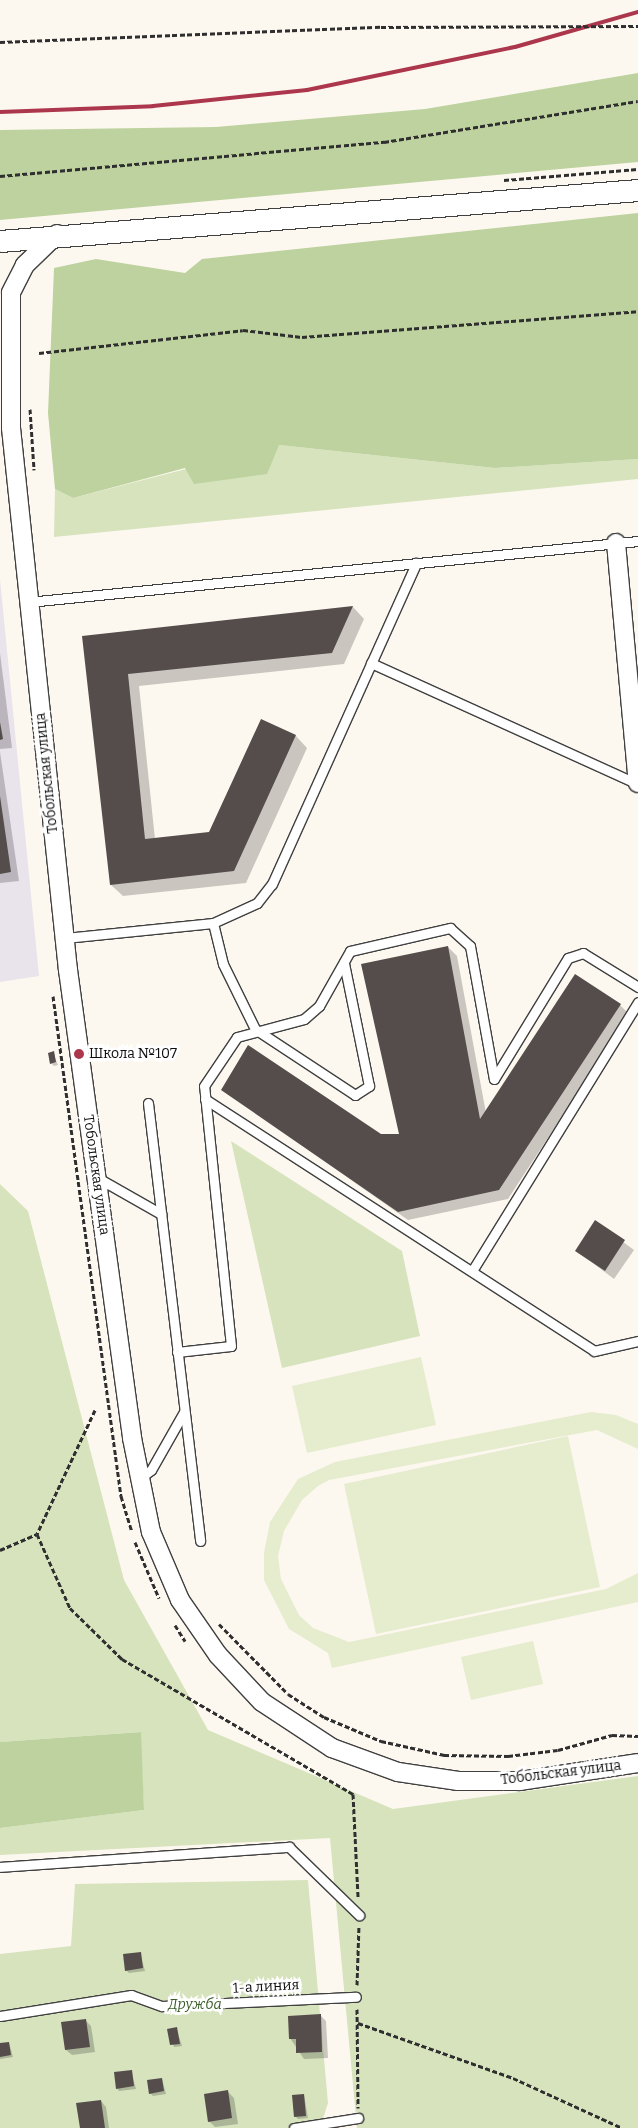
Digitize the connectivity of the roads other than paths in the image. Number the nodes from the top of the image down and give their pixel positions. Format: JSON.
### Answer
{"nodes":[{"id":1,"x":638,"y":190,"type":"edge"},
{"id":2,"x":57,"y":234,"type":"junction"},
{"id":3,"x":0,"y":241,"type":"edge"},
{"id":4,"x":0,"y":388,"type":"edge"},
{"id":5,"x":11,"y":428,"type":"junction"},
{"id":6,"x":638,"y":541,"type":"edge"},
{"id":7,"x":616,"y":543,"type":"junction"},
{"id":8,"x":416,"y":563,"type":"junction"},
{"id":9,"x":28,"y":602,"type":"junction"},
{"id":10,"x":632,"y":634,"type":"edge"},
{"id":11,"x":371,"y":663,"type":"junction"},
{"id":12,"x":638,"y":783,"type":"edge"},
{"id":13,"x":213,"y":924,"type":"junction"},
{"id":14,"x":65,"y":938,"type":"junction"},
{"id":15,"x":344,"y":963,"type":"junction"},
{"id":16,"x":638,"y":987,"type":"edge"},
{"id":17,"x":638,"y":1002,"type":"edge"},
{"id":18,"x":255,"y":1029,"type":"junction"},
{"id":19,"x":205,"y":1099,"type":"junction"},
{"id":20,"x":148,"y":1103,"type":"dead end"},
{"id":21,"x":96,"y":1177,"type":"junction"},
{"id":22,"x":161,"y":1214,"type":"junction"},
{"id":23,"x":472,"y":1271,"type":"junction"},
{"id":24,"x":638,"y":1342,"type":"edge"},
{"id":25,"x":177,"y":1352,"type":"junction"},
{"id":26,"x":184,"y":1412,"type":"junction"},
{"id":27,"x":138,"y":1479,"type":"junction"},
{"id":28,"x":200,"y":1541,"type":"dead end"},
{"id":29,"x":638,"y":1763,"type":"edge"},
{"id":30,"x":0,"y":1867,"type":"edge"},
{"id":31,"x":359,"y":1915,"type":"road end"},
{"id":32,"x":356,"y":1997,"type":"road end"},
{"id":33,"x":0,"y":2016,"type":"edge"},
{"id":34,"x":358,"y":2118,"type":"road end"},
{"id":35,"x":294,"y":2128,"type":"edge"}],
"edges":[{"from":1,"to":2,"type":"street"},
{"from":2,"to":3,"type":"street"},
{"from":2,"to":5,"type":"street","name":"Тобольская улица"},
{"from":4,"to":5,"type":"street"},
{"from":5,"to":9,"type":"street","name":"Тобольская улица"},
{"from":6,"to":7,"type":"lane"},
{"from":7,"to":8,"type":"lane"},
{"from":7,"to":10,"type":"street"},
{"from":8,"to":9,"type":"lane"},
{"from":8,"to":11,"type":"lane"},
{"from":9,"to":14,"type":"street","name":"Тобольская улица"},
{"from":10,"to":12,"type":"street"},
{"from":11,"to":12,"type":"lane"},
{"from":11,"to":13,"type":"lane"},
{"from":13,"to":14,"type":"lane"},
{"from":13,"to":18,"type":"lane"},
{"from":14,"to":21,"type":"street","name":"Тобольская улица"},
{"from":15,"to":16,"type":"lane"},
{"from":15,"to":18,"type":"lane"},
{"from":15,"to":18,"type":"lane"},
{"from":17,"to":23,"type":"lane"},
{"from":18,"to":19,"type":"lane"},
{"from":19,"to":23,"type":"lane"},
{"from":19,"to":25,"type":"lane"},
{"from":20,"to":22,"type":"lane"},
{"from":21,"to":22,"type":"lane"},
{"from":21,"to":27,"type":"street","name":"Тобольская улица"},
{"from":22,"to":25,"type":"lane"},
{"from":23,"to":24,"type":"lane"},
{"from":25,"to":26,"type":"lane"},
{"from":26,"to":27,"type":"lane"},
{"from":26,"to":28,"type":"lane"},
{"from":27,"to":29,"type":"street","name":"Тобольская улица"},
{"from":30,"to":31,"type":"lane"},
{"from":32,"to":33,"type":"lane","name":"1-а линия"},
{"from":34,"to":35,"type":"lane"}]}
